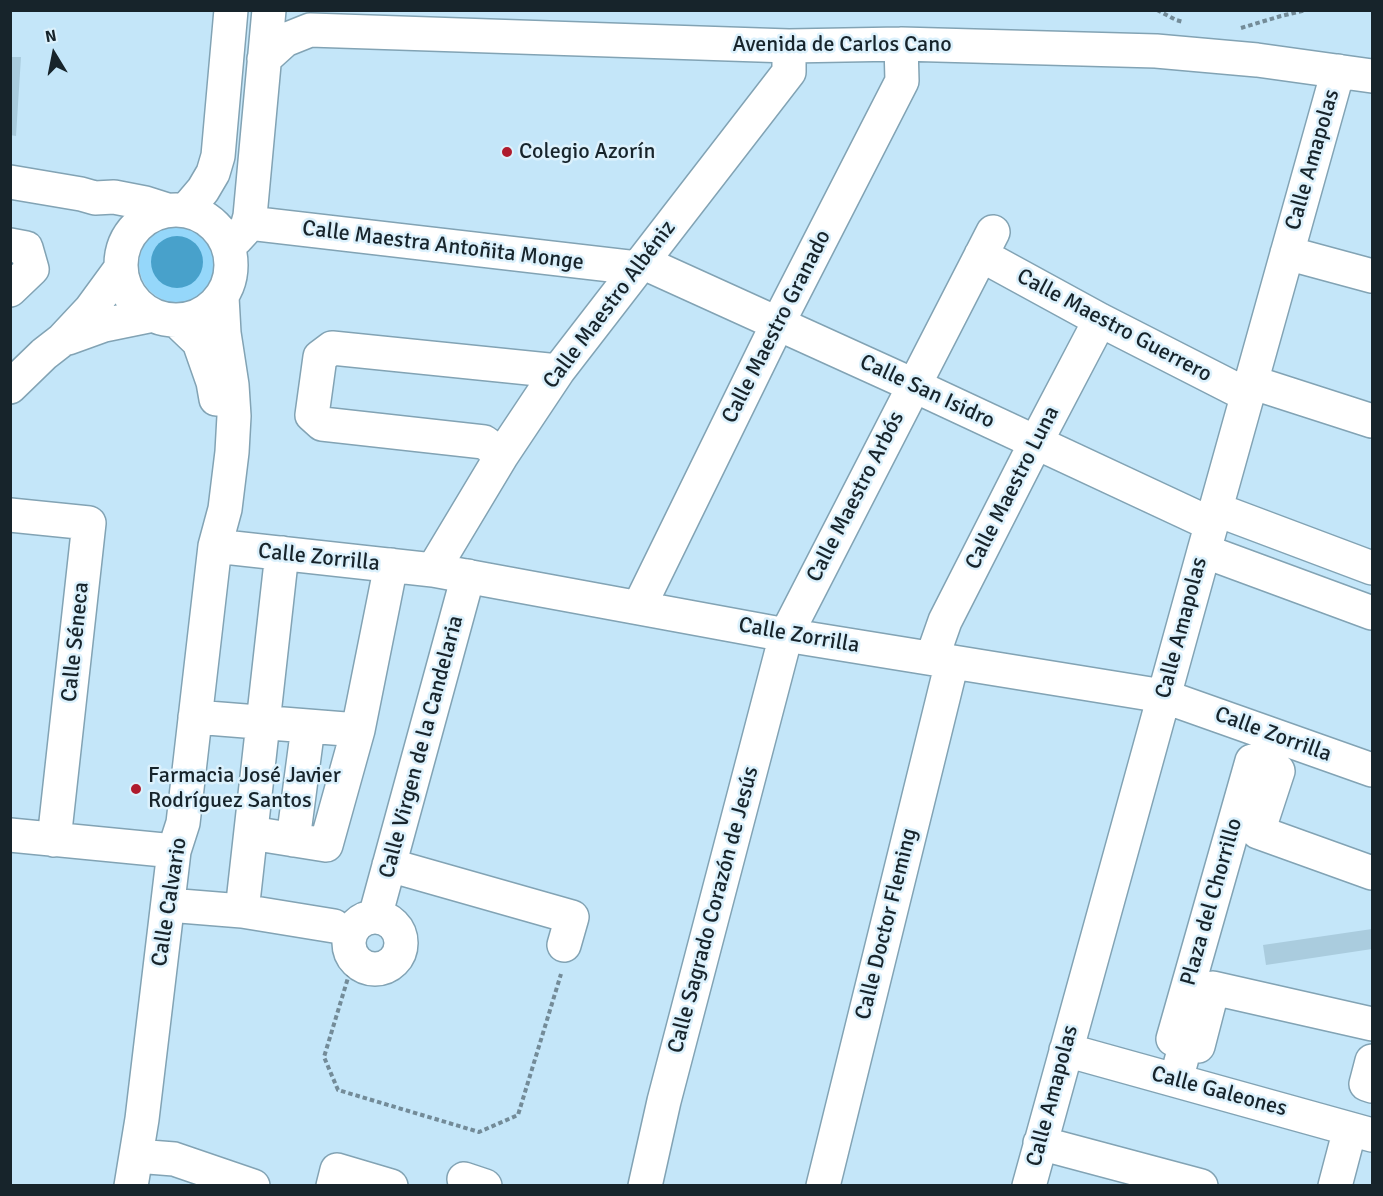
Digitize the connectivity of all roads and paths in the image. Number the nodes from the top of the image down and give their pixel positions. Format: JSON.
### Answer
{"nodes":[{"id":1,"x":231,"y":10,"type":"edge"},
{"id":2,"x":269,"y":10,"type":"edge"},
{"id":3,"x":1156,"y":10,"type":"edge"},
{"id":4,"x":1306,"y":10,"type":"edge"},
{"id":5,"x":300,"y":20,"type":"edge"},
{"id":6,"x":1186,"y":23,"type":"dead end"},
{"id":7,"x":1240,"y":28,"type":"dead end"},
{"id":8,"x":901,"y":44,"type":"junction"},
{"id":9,"x":789,"y":46,"type":"junction"},
{"id":10,"x":264,"y":59,"type":"junction"},
{"id":11,"x":1338,"y":71,"type":"junction"},
{"id":12,"x":1372,"y":76,"type":"edge"},
{"id":13,"x":10,"y":182,"type":"edge"},
{"id":14,"x":95,"y":198,"type":"junction"},
{"id":15,"x":177,"y":210,"type":"junction"},
{"id":16,"x":239,"y":235,"type":"junction"},
{"id":17,"x":987,"y":244,"type":"joint"},
{"id":18,"x":10,"y":245,"type":"edge"},
{"id":19,"x":1287,"y":253,"type":"junction"},
{"id":20,"x":122,"y":258,"type":"junction"},
{"id":21,"x":639,"y":265,"type":"junction"},
{"id":22,"x":1372,"y":276,"type":"edge"},
{"id":23,"x":10,"y":290,"type":"edge"},
{"id":24,"x":222,"y":297,"type":"junction"},
{"id":25,"x":165,"y":318,"type":"junction"},
{"id":26,"x":1100,"y":320,"type":"junction"},
{"id":27,"x":778,"y":323,"type":"junction"},
{"id":28,"x":62,"y":340,"type":"junction"},
{"id":29,"x":558,"y":371,"type":"junction"},
{"id":30,"x":913,"y":385,"type":"junction"},
{"id":31,"x":10,"y":387,"type":"edge"},
{"id":32,"x":1249,"y":389,"type":"junction"},
{"id":33,"x":1372,"y":421,"type":"edge"},
{"id":34,"x":1036,"y":442,"type":"junction"},
{"id":35,"x":502,"y":455,"type":"junction"},
{"id":36,"x":10,"y":516,"type":"edge"},
{"id":37,"x":1210,"y":528,"type":"junction"},
{"id":38,"x":215,"y":546,"type":"junction"},
{"id":39,"x":282,"y":554,"type":"junction"},
{"id":40,"x":391,"y":566,"type":"junction"},
{"id":41,"x":1372,"y":568,"type":"edge"},
{"id":42,"x":433,"y":570,"type":"junction"},
{"id":43,"x":468,"y":576,"type":"junction"},
{"id":44,"x":639,"y":607,"type":"junction"},
{"id":45,"x":1372,"y":613,"type":"edge"},
{"id":46,"x":786,"y":635,"type":"junction"},
{"id":47,"x":942,"y":660,"type":"junction"},
{"id":48,"x":1163,"y":696,"type":"junction"},
{"id":49,"x":195,"y":717,"type":"junction"},
{"id":50,"x":263,"y":723,"type":"junction"},
{"id":51,"x":308,"y":727,"type":"junction"},
{"id":52,"x":358,"y":730,"type":"junction"},
{"id":53,"x":1268,"y":733,"type":"junction"},
{"id":54,"x":1260,"y":764,"type":"junction"},
{"id":55,"x":1372,"y":770,"type":"edge"},
{"id":56,"x":250,"y":833,"type":"junction"},
{"id":57,"x":1242,"y":833,"type":"junction"},
{"id":58,"x":10,"y":836,"type":"edge"},
{"id":59,"x":54,"y":840,"type":"junction"},
{"id":60,"x":293,"y":840,"type":"junction"},
{"id":61,"x":174,"y":851,"type":"junction"},
{"id":62,"x":388,"y":865,"type":"junction"},
{"id":63,"x":1372,"y":873,"type":"edge"},
{"id":64,"x":1372,"y":882,"type":"edge"},
{"id":65,"x":168,"y":905,"type":"junction"},
{"id":66,"x":242,"y":911,"type":"junction"},
{"id":67,"x":375,"y":917,"type":"junction"},
{"id":68,"x":334,"y":926,"type":"dead end"},
{"id":69,"x":564,"y":945,"type":"joint"},
{"id":70,"x":354,"y":958,"type":"junction"},
{"id":71,"x":1206,"y":968,"type":"junction"},
{"id":72,"x":1372,"y":1008,"type":"edge"},
{"id":73,"x":1372,"y":1024,"type":"edge"},
{"id":74,"x":1186,"y":1042,"type":"junction"},
{"id":75,"x":1066,"y":1050,"type":"junction"},
{"id":76,"x":1372,"y":1061,"type":"edge"},
{"id":77,"x":1176,"y":1080,"type":"junction"},
{"id":78,"x":1372,"y":1086,"type":"edge"},
{"id":79,"x":1365,"y":1127,"type":"edge"},
{"id":80,"x":1040,"y":1143,"type":"junction"},
{"id":81,"x":133,"y":1171,"type":"edge"},
{"id":82,"x":253,"y":1185,"type":"edge"},
{"id":83,"x":333,"y":1185,"type":"edge"},
{"id":84,"x":391,"y":1185,"type":"edge"},
{"id":85,"x":645,"y":1185,"type":"edge"},
{"id":86,"x":823,"y":1185,"type":"edge"},
{"id":87,"x":1029,"y":1185,"type":"edge"},
{"id":88,"x":1201,"y":1185,"type":"edge"},
{"id":89,"x":1335,"y":1185,"type":"edge"}],
"edges":[{"from":1,"to":15,"type":"street"},
{"from":2,"to":10,"type":"street"},
{"from":3,"to":6,"type":"path"},
{"from":4,"to":7,"type":"path"},
{"from":5,"to":9,"type":"street","name":"Avenida de Carlos Cano"},
{"from":5,"to":10,"type":"street","name":"Avenida de Carlos Cano"},
{"from":8,"to":9,"type":"street","name":"Avenida de Carlos Cano"},
{"from":8,"to":11,"type":"street","name":"Avenida de Carlos Cano"},
{"from":8,"to":27,"type":"street","name":"Calle Maestro Granado"},
{"from":9,"to":21,"type":"street","name":"Calle Maestro Albéniz"},
{"from":10,"to":16,"type":"street"},
{"from":11,"to":12,"type":"street","name":"Avenida de Carlos Cano"},
{"from":11,"to":19,"type":"street","name":"Calle Amapolas"},
{"from":13,"to":14,"type":"street"},
{"from":14,"to":15,"type":"street"},
{"from":14,"to":20,"type":"street"},
{"from":15,"to":16,"type":"street"},
{"from":15,"to":20,"type":"street"},
{"from":16,"to":21,"type":"street","name":"Calle Maestra Antoñita Monge"},
{"from":16,"to":24,"type":"street"},
{"from":17,"to":26,"type":"street","name":"Calle Maestro Guerrero"},
{"from":17,"to":30,"type":"street","name":"Calle Maestro Arbós"},
{"from":18,"to":23,"type":"street"},
{"from":19,"to":22,"type":"street"},
{"from":19,"to":32,"type":"street","name":"Calle Amapolas"},
{"from":20,"to":25,"type":"street"},
{"from":20,"to":28,"type":"street"},
{"from":21,"to":27,"type":"street","name":"Calle San Isidro"},
{"from":21,"to":29,"type":"street","name":"Calle Maestro Albéniz"},
{"from":24,"to":25,"type":"street"},
{"from":24,"to":38,"type":"street","name":"Calle Calvario"},
{"from":25,"to":28,"type":"street"},
{"from":25,"to":38,"type":"street","name":"Calle Calvario"},
{"from":26,"to":32,"type":"street","name":"Calle Maestro Guerrero"},
{"from":26,"to":34,"type":"street","name":"Calle Maestro Luna"},
{"from":27,"to":30,"type":"street","name":"Calle San Isidro"},
{"from":27,"to":44,"type":"street","name":"Calle Maestro Granado"},
{"from":28,"to":31,"type":"street"},
{"from":29,"to":35,"type":"street","name":"Calle Maestro Albéniz"},
{"from":29,"to":35,"type":"street"},
{"from":30,"to":34,"type":"street","name":"Calle San Isidro"},
{"from":30,"to":46,"type":"street","name":"Calle Maestro Arbós"},
{"from":32,"to":33,"type":"street","name":"Calle Maestro Guerrero"},
{"from":32,"to":37,"type":"street","name":"Calle Amapolas"},
{"from":34,"to":37,"type":"street","name":"Calle San Isidro"},
{"from":34,"to":47,"type":"street","name":"Calle Maestro Luna"},
{"from":35,"to":42,"type":"street","name":"Calle Maestro Albéniz"},
{"from":36,"to":59,"type":"street","name":"Calle Séneca"},
{"from":37,"to":41,"type":"street"},
{"from":37,"to":45,"type":"street"},
{"from":37,"to":48,"type":"street","name":"Calle Amapolas"},
{"from":38,"to":39,"type":"street","name":"Calle Zorrilla"},
{"from":38,"to":49,"type":"street","name":"Calle Calvario"},
{"from":39,"to":40,"type":"street","name":"Calle Zorrilla"},
{"from":39,"to":50,"type":"street"},
{"from":40,"to":42,"type":"street","name":"Calle Zorrilla"},
{"from":40,"to":52,"type":"street"},
{"from":42,"to":43,"type":"street","name":"Calle Zorrilla"},
{"from":43,"to":44,"type":"street","name":"Calle Zorrilla"},
{"from":43,"to":62,"type":"street","name":"Calle Virgen de la Candelaria"},
{"from":44,"to":46,"type":"street","name":"Calle Zorrilla"},
{"from":46,"to":47,"type":"street","name":"Calle Zorrilla"},
{"from":46,"to":85,"type":"street","name":"Calle Sagrado Corazón de Jesús"},
{"from":47,"to":48,"type":"street","name":"Calle Zorrilla"},
{"from":47,"to":86,"type":"street","name":"Calle Doctor Fleming"},
{"from":48,"to":53,"type":"street","name":"Calle Zorrilla"},
{"from":48,"to":75,"type":"street","name":"Calle Amapolas"},
{"from":49,"to":50,"type":"street"},
{"from":49,"to":61,"type":"street","name":"Calle Calvario"},
{"from":50,"to":51,"type":"street"},
{"from":50,"to":56,"type":"street"},
{"from":51,"to":52,"type":"street"},
{"from":51,"to":60,"type":"street"},
{"from":52,"to":60,"type":"street"},
{"from":53,"to":54,"type":"street","name":"Plaza del Chorrillo"},
{"from":53,"to":55,"type":"street","name":"Calle Zorrilla"},
{"from":54,"to":57,"type":"street","name":"Plaza del Chorrillo"},
{"from":54,"to":63,"type":"street","name":"Plaza del Chorrillo"},
{"from":54,"to":74,"type":"street","name":"Plaza del Chorrillo"},
{"from":56,"to":60,"type":"street"},
{"from":56,"to":66,"type":"street"},
{"from":57,"to":64,"type":"street","name":"Plaza del Chorrillo"},
{"from":57,"to":71,"type":"street","name":"Plaza del Chorrillo"},
{"from":58,"to":59,"type":"street"},
{"from":59,"to":61,"type":"street"},
{"from":61,"to":65,"type":"street","name":"Calle Calvario"},
{"from":62,"to":67,"type":"street","name":"Calle Virgen de la Candelaria"},
{"from":62,"to":69,"type":"street"},
{"from":65,"to":66,"type":"street"},
{"from":65,"to":81,"type":"street","name":"Calle Calvario"},
{"from":66,"to":68,"type":"street"},
{"from":67,"to":70,"type":"street"},
{"from":67,"to":70,"type":"street"},
{"from":69,"to":70,"type":"path"},
{"from":71,"to":72,"type":"street","name":"Plaza del Chorrillo"},
{"from":71,"to":74,"type":"street","name":"Plaza del Chorrillo"},
{"from":73,"to":74,"type":"street","name":"Plaza del Chorrillo"},
{"from":74,"to":77,"type":"street","name":"Plaza del Chorrillo"},
{"from":75,"to":77,"type":"street","name":"Calle Galeones"},
{"from":75,"to":80,"type":"street","name":"Calle Amapolas"},
{"from":76,"to":78,"type":"street"},
{"from":77,"to":79,"type":"street","name":"Calle Galeones"},
{"from":79,"to":89,"type":"street"},
{"from":80,"to":87,"type":"street","name":"Calle Amapolas"},
{"from":80,"to":88,"type":"street"},
{"from":81,"to":82,"type":"street"},
{"from":83,"to":84,"type":"street"}]}
